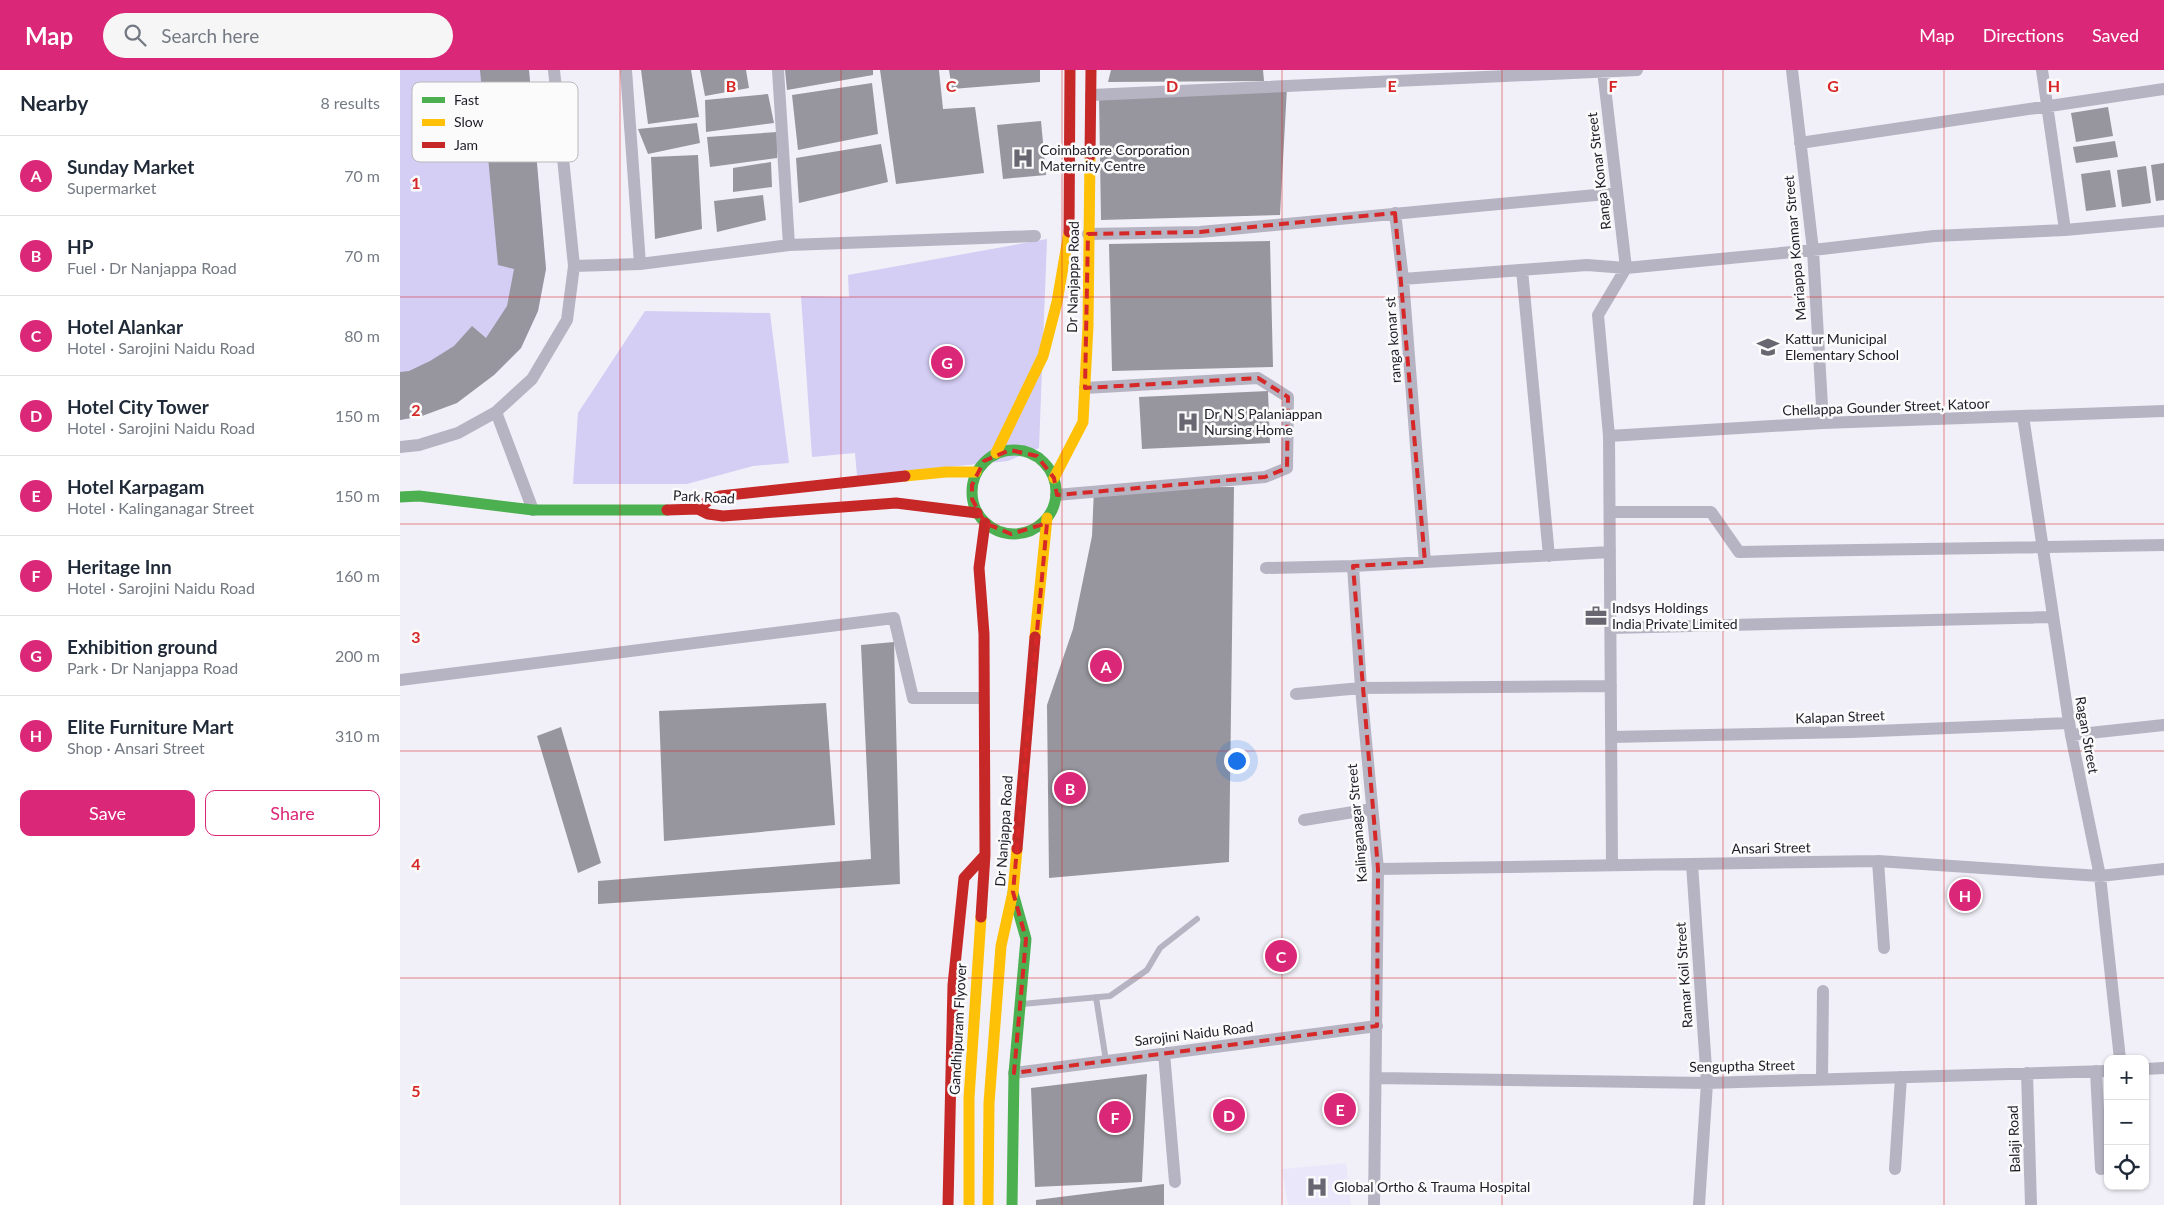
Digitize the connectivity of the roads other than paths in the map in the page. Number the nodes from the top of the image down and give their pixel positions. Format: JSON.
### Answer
{"nodes":[{"id":1,"x":626,"y":70,"type":"edge"},
{"id":2,"x":778,"y":70,"type":"edge"},
{"id":3,"x":1070,"y":70,"type":"edge"},
{"id":4,"x":1092,"y":70,"type":"edge"},
{"id":5,"x":1636,"y":70,"type":"edge"},
{"id":6,"x":1792,"y":70,"type":"edge"},
{"id":7,"x":2042,"y":70,"type":"edge"},
{"id":8,"x":1603,"y":71,"type":"edge"},
{"id":9,"x":2164,"y":89,"type":"edge"},
{"id":10,"x":1091,"y":95,"type":"junction"},
{"id":11,"x":2048,"y":106,"type":"junction"},
{"id":12,"x":1800,"y":143,"type":"junction"},
{"id":13,"x":563,"y":162,"type":"edge"},
{"id":14,"x":1069,"y":182,"type":"junction"},
{"id":15,"x":1089,"y":182,"type":"junction"},
{"id":16,"x":1617,"y":193,"type":"junction"},
{"id":17,"x":1395,"y":213,"type":"junction"},
{"id":18,"x":2164,"y":221,"type":"edge"},
{"id":19,"x":2065,"y":230,"type":"junction"},
{"id":20,"x":1088,"y":234,"type":"junction"},
{"id":21,"x":1035,"y":236,"type":"dead end"},
{"id":22,"x":789,"y":245,"type":"junction"},
{"id":23,"x":1813,"y":250,"type":"junction"},
{"id":24,"x":640,"y":264,"type":"junction"},
{"id":25,"x":574,"y":266,"type":"junction"},
{"id":26,"x":1626,"y":268,"type":"junction"},
{"id":27,"x":1522,"y":270,"type":"junction"},
{"id":28,"x":1403,"y":279,"type":"junction"},
{"id":29,"x":1085,"y":388,"type":"junction"},
{"id":30,"x":2164,"y":411,"type":"edge"},
{"id":31,"x":496,"y":412,"type":"junction"},
{"id":32,"x":2023,"y":416,"type":"junction"},
{"id":33,"x":1823,"y":423,"type":"junction"},
{"id":34,"x":1609,"y":436,"type":"junction"},
{"id":35,"x":400,"y":447,"type":"edge"},
{"id":36,"x":996,"y":453,"type":"junction"},
{"id":37,"x":976,"y":472,"type":"junction"},
{"id":38,"x":1054,"y":478,"type":"junction"},
{"id":39,"x":1056,"y":495,"type":"junction"},
{"id":40,"x":400,"y":497,"type":"edge"},
{"id":41,"x":698,"y":509,"type":"junction"},
{"id":42,"x":533,"y":510,"type":"junction"},
{"id":43,"x":977,"y":512,"type":"junction"},
{"id":44,"x":1610,"y":512,"type":"junction"},
{"id":45,"x":1048,"y":518,"type":"junction"},
{"id":46,"x":985,"y":523,"type":"junction"},
{"id":47,"x":2164,"y":545,"type":"edge"},
{"id":48,"x":2043,"y":548,"type":"junction"},
{"id":49,"x":1610,"y":552,"type":"junction"},
{"id":50,"x":1549,"y":556,"type":"junction"},
{"id":51,"x":1425,"y":562,"type":"junction"},
{"id":52,"x":1352,"y":566,"type":"junction"},
{"id":53,"x":1266,"y":568,"type":"dead end"},
{"id":54,"x":2053,"y":617,"type":"junction"},
{"id":55,"x":1610,"y":628,"type":"junction"},
{"id":56,"x":400,"y":680,"type":"edge"},
{"id":57,"x":1611,"y":686,"type":"junction"},
{"id":58,"x":1361,"y":688,"type":"junction"},
{"id":59,"x":1296,"y":694,"type":"dead end"},
{"id":60,"x":983,"y":698,"type":"junction"},
{"id":61,"x":2164,"y":725,"type":"edge"},
{"id":62,"x":2070,"y":729,"type":"junction"},
{"id":63,"x":1611,"y":737,"type":"junction"},
{"id":64,"x":1372,"y":809,"type":"junction"},
{"id":65,"x":1304,"y":820,"type":"dead end"},
{"id":66,"x":985,"y":855,"type":"junction"},
{"id":67,"x":1878,"y":862,"type":"junction"},
{"id":68,"x":1692,"y":864,"type":"junction"},
{"id":69,"x":1612,"y":865,"type":"junction"},
{"id":70,"x":1378,"y":869,"type":"junction"},
{"id":71,"x":2164,"y":869,"type":"edge"},
{"id":72,"x":2100,"y":876,"type":"junction"},
{"id":73,"x":1013,"y":892,"type":"junction"},
{"id":74,"x":1197,"y":919,"type":"dead end"},
{"id":75,"x":1884,"y":948,"type":"dead end"},
{"id":76,"x":1823,"y":991,"type":"dead end"},
{"id":77,"x":1096,"y":997,"type":"junction"},
{"id":78,"x":1020,"y":1004,"type":"junction"},
{"id":79,"x":1377,"y":1026,"type":"junction"},
{"id":80,"x":1164,"y":1053,"type":"junction"},
{"id":81,"x":2120,"y":1055,"type":"edge"},
{"id":82,"x":1106,"y":1061,"type":"junction"},
{"id":83,"x":2164,"y":1068,"type":"edge"},
{"id":84,"x":2149,"y":1069,"type":"edge"},
{"id":85,"x":2102,"y":1071,"type":"edge"},
{"id":86,"x":1014,"y":1073,"type":"junction"},
{"id":87,"x":2027,"y":1073,"type":"junction"},
{"id":88,"x":1901,"y":1077,"type":"junction"},
{"id":89,"x":1377,"y":1078,"type":"junction"},
{"id":90,"x":1822,"y":1079,"type":"junction"},
{"id":91,"x":1706,"y":1083,"type":"junction"},
{"id":92,"x":1895,"y":1168,"type":"dead end"},
{"id":93,"x":2101,"y":1169,"type":"dead end"},
{"id":94,"x":1175,"y":1182,"type":"dead end"},
{"id":95,"x":948,"y":1205,"type":"edge"},
{"id":96,"x":969,"y":1205,"type":"edge"},
{"id":97,"x":988,"y":1205,"type":"edge"},
{"id":98,"x":1012,"y":1205,"type":"edge"},
{"id":99,"x":1374,"y":1205,"type":"edge"},
{"id":100,"x":1699,"y":1205,"type":"edge"},
{"id":101,"x":2031,"y":1205,"type":"edge"}],
"edges":[{"from":1,"to":24,"type":"street"},
{"from":2,"to":22,"type":"street"},
{"from":3,"to":14,"type":"main road","name":"Dr Nanjappa Road"},
{"from":4,"to":10,"type":"main road","name":"Dr Nanjappa Road"},
{"from":5,"to":8,"type":"street"},
{"from":6,"to":12,"type":"street","name":"Mariappa Konnar Street"},
{"from":7,"to":11,"type":"street"},
{"from":8,"to":10,"type":"street"},
{"from":8,"to":16,"type":"street","name":"Ranga Konar Street"},
{"from":9,"to":11,"type":"street"},
{"from":10,"to":15,"type":"main road","name":"Dr Nanjappa Road"},
{"from":11,"to":12,"type":"street"},
{"from":11,"to":19,"type":"street"},
{"from":12,"to":23,"type":"street","name":"Mariappa Konnar Street"},
{"from":13,"to":25,"type":"street"},
{"from":14,"to":15,"type":"main road"},
{"from":14,"to":36,"type":"main road","name":"Dr Nanjappa Road"},
{"from":15,"to":20,"type":"main road","name":"Dr Nanjappa Road"},
{"from":16,"to":17,"type":"street"},
{"from":16,"to":26,"type":"street","name":"Ranga Konar Street"},
{"from":17,"to":20,"type":"street"},
{"from":17,"to":28,"type":"street"},
{"from":18,"to":19,"type":"street","name":"ranga konar st"},
{"from":19,"to":23,"type":"street","name":"ranga konar st"},
{"from":20,"to":29,"type":"main road","name":"Dr Nanjappa Road"},
{"from":21,"to":22,"type":"street"},
{"from":22,"to":24,"type":"street"},
{"from":23,"to":26,"type":"street","name":"ranga konar st"},
{"from":23,"to":33,"type":"street","name":"Mariappa Konnar Street"},
{"from":24,"to":25,"type":"street"},
{"from":25,"to":31,"type":"street"},
{"from":26,"to":27,"type":"street","name":"ranga konar st"},
{"from":26,"to":34,"type":"street"},
{"from":27,"to":28,"type":"street","name":"ranga konar st"},
{"from":27,"to":50,"type":"street"},
{"from":28,"to":51,"type":"street","name":"ranga konar st"},
{"from":29,"to":38,"type":"main road","name":"Dr Nanjappa Road"},
{"from":29,"to":39,"type":"street"},
{"from":30,"to":32,"type":"street","name":"Chellappa Gounder Street, Katoor"},
{"from":31,"to":35,"type":"street"},
{"from":31,"to":42,"type":"street"},
{"from":32,"to":33,"type":"street","name":"Chellappa Gounder Street, Katoor"},
{"from":32,"to":48,"type":"street","name":"Ragan Street"},
{"from":33,"to":34,"type":"street","name":"Chellappa Gounder Street, Katoor"},
{"from":34,"to":44,"type":"street"},
{"from":36,"to":37,"type":"main road"},
{"from":36,"to":38,"type":"main road"},
{"from":37,"to":41,"type":"main road"},
{"from":37,"to":43,"type":"main road"},
{"from":38,"to":39,"type":"main road"},
{"from":39,"to":45,"type":"main road"},
{"from":40,"to":42,"type":"main road","name":"Park Road"},
{"from":41,"to":42,"type":"main road","name":"Park Road"},
{"from":41,"to":43,"type":"main road","name":"Park Road"},
{"from":43,"to":46,"type":"main road"},
{"from":44,"to":48,"type":"street"},
{"from":44,"to":49,"type":"street"},
{"from":45,"to":46,"type":"main road"},
{"from":45,"to":73,"type":"main road","name":"Dr Nanjappa Road"},
{"from":46,"to":60,"type":"main road","name":"Dr Nanjappa Road"},
{"from":47,"to":48,"type":"street"},
{"from":48,"to":54,"type":"street","name":"Ragan Street"},
{"from":49,"to":50,"type":"street"},
{"from":49,"to":55,"type":"street"},
{"from":50,"to":51,"type":"street"},
{"from":51,"to":52,"type":"street"},
{"from":52,"to":53,"type":"street"},
{"from":52,"to":58,"type":"street"},
{"from":54,"to":55,"type":"street"},
{"from":54,"to":62,"type":"street","name":"Ragan Street"},
{"from":55,"to":57,"type":"street"},
{"from":56,"to":60,"type":"street"},
{"from":57,"to":58,"type":"street"},
{"from":57,"to":63,"type":"street"},
{"from":58,"to":59,"type":"street"},
{"from":58,"to":64,"type":"street","name":"Kalinganagar Street"},
{"from":60,"to":66,"type":"main road","name":"Dr Nanjappa Road"},
{"from":61,"to":62,"type":"street"},
{"from":62,"to":63,"type":"street","name":"Kalapan Street"},
{"from":62,"to":72,"type":"street","name":"Ragan Street"},
{"from":63,"to":69,"type":"street"},
{"from":64,"to":65,"type":"street"},
{"from":64,"to":70,"type":"street","name":"Kalinganagar Street"},
{"from":66,"to":95,"type":"main road","name":"Dr Nanjappa Road"},
{"from":66,"to":96,"type":"main road","name":"Gandhipuram Flyover"},
{"from":67,"to":68,"type":"street","name":"Ansari Street"},
{"from":67,"to":72,"type":"street","name":"Ansari Street"},
{"from":67,"to":75,"type":"street"},
{"from":68,"to":69,"type":"street","name":"Ansari Street"},
{"from":68,"to":91,"type":"street","name":"Ramar Koil Street"},
{"from":69,"to":70,"type":"street","name":"Ansari Street"},
{"from":70,"to":79,"type":"street","name":"Kalinganagar Street"},
{"from":71,"to":72,"type":"street","name":"Ansari Street"},
{"from":72,"to":81,"type":"street","name":"Ragan Street"},
{"from":73,"to":78,"type":"main road","name":"Dr Nanjappa Road"},
{"from":73,"to":97,"type":"main road"},
{"from":74,"to":77,"type":"lane"},
{"from":76,"to":90,"type":"street"},
{"from":77,"to":78,"type":"lane"},
{"from":77,"to":82,"type":"lane"},
{"from":78,"to":86,"type":"main road","name":"Dr Nanjappa Road"},
{"from":79,"to":80,"type":"street","name":"Sarojini Naidu Road"},
{"from":79,"to":89,"type":"street","name":"Kalinganagar Street"},
{"from":80,"to":82,"type":"street","name":"Sarojini Naidu Road"},
{"from":80,"to":94,"type":"street"},
{"from":82,"to":86,"type":"street","name":"Sarojini Naidu Road"},
{"from":83,"to":84,"type":"street"},
{"from":85,"to":87,"type":"street","name":"Senguptha Street"},
{"from":85,"to":93,"type":"street"},
{"from":86,"to":98,"type":"main road","name":"Dr Nanjappa Road"},
{"from":87,"to":88,"type":"street","name":"Senguptha Street"},
{"from":87,"to":101,"type":"street","name":"Balaji Road"},
{"from":88,"to":90,"type":"street","name":"Senguptha Street"},
{"from":88,"to":92,"type":"street"},
{"from":89,"to":91,"type":"street","name":"Senguptha Street"},
{"from":89,"to":99,"type":"street","name":"Kalinganagar Street"},
{"from":90,"to":91,"type":"street","name":"Senguptha Street"},
{"from":91,"to":100,"type":"street","name":"Ramar Koil Street"}]}
